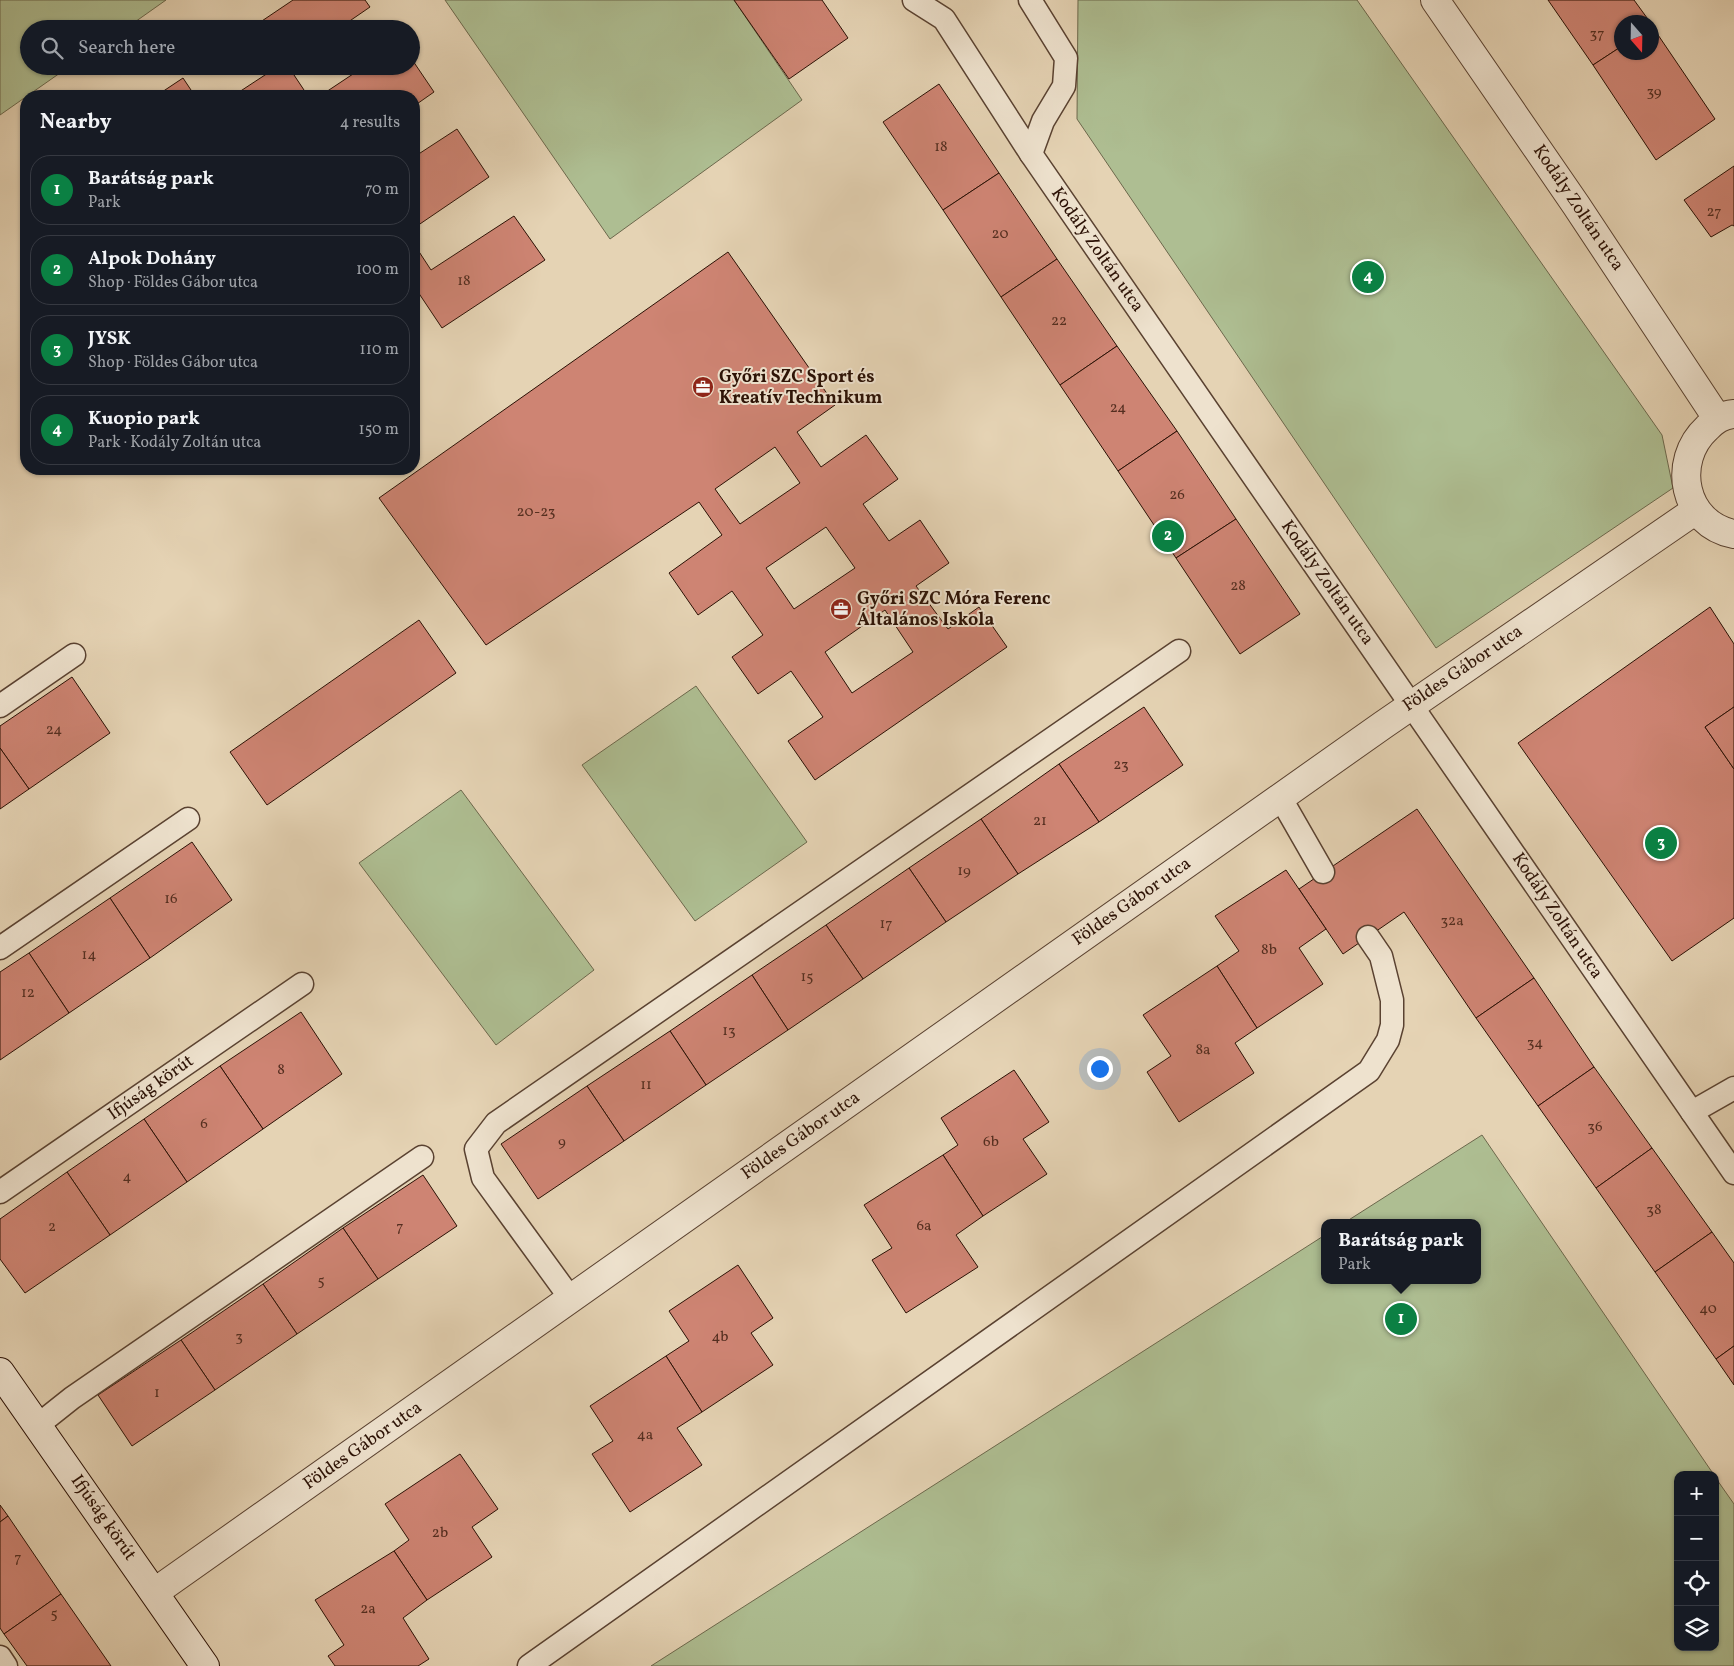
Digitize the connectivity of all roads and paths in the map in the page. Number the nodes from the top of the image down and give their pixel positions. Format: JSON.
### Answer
{"nodes":[{"id":1,"x":914,"y":0,"type":"edge"},
{"id":2,"x":1030,"y":0,"type":"edge"},
{"id":3,"x":1435,"y":0,"type":"edge"},
{"id":4,"x":1031,"y":154,"type":"junction"},
{"id":5,"x":1726,"y":416,"type":"edge"},
{"id":6,"x":1696,"y":510,"type":"junction"},
{"id":7,"x":1734,"y":534,"type":"edge"},
{"id":8,"x":1179,"y":651,"type":"dead end"},
{"id":9,"x":74,"y":655,"type":"dead end"},
{"id":10,"x":1410,"y":705,"type":"junction"},
{"id":11,"x":0,"y":706,"type":"edge"},
{"id":12,"x":1280,"y":797,"type":"junction"},
{"id":13,"x":188,"y":819,"type":"dead end"},
{"id":14,"x":1323,"y":872,"type":"dead end"},
{"id":15,"x":1368,"y":937,"type":"dead end"},
{"id":16,"x":0,"y":948,"type":"edge"},
{"id":17,"x":302,"y":984,"type":"dead end"},
{"id":18,"x":1734,"y":1088,"type":"edge"},
{"id":19,"x":1692,"y":1112,"type":"junction"},
{"id":20,"x":422,"y":1157,"type":"dead end"},
{"id":21,"x":1734,"y":1173,"type":"edge"},
{"id":22,"x":0,"y":1192,"type":"edge"},
{"id":23,"x":570,"y":1299,"type":"junction"},
{"id":24,"x":0,"y":1372,"type":"edge"},
{"id":25,"x":38,"y":1425,"type":"junction"},
{"id":26,"x":155,"y":1592,"type":"junction"},
{"id":27,"x":0,"y":1657,"type":"edge"},
{"id":28,"x":6,"y":1666,"type":"edge"},
{"id":29,"x":205,"y":1666,"type":"edge"},
{"id":30,"x":529,"y":1666,"type":"edge"}],
"edges":[{"from":1,"to":4,"type":"lane","name":"Kodály Zoltán utca"},
{"from":2,"to":4,"type":"lane"},
{"from":3,"to":5,"type":"street","name":"Kodály Zoltán utca"},
{"from":4,"to":10,"type":"lane","name":"Kodály Zoltán utca"},
{"from":5,"to":6,"type":"street"},
{"from":6,"to":7,"type":"street"},
{"from":6,"to":10,"type":"street","name":"Földes Gábor utca"},
{"from":8,"to":23,"type":"lane"},
{"from":9,"to":11,"type":"lane"},
{"from":10,"to":12,"type":"street","name":"Földes Gábor utca"},
{"from":10,"to":19,"type":"lane","name":"Kodály Zoltán utca"},
{"from":12,"to":14,"type":"lane"},
{"from":12,"to":23,"type":"street","name":"Földes Gábor utca"},
{"from":13,"to":16,"type":"lane"},
{"from":15,"to":30,"type":"lane"},
{"from":17,"to":22,"type":"lane","name":"Ifjúság körút"},
{"from":18,"to":19,"type":"lane"},
{"from":19,"to":21,"type":"lane","name":"Kodály Zoltán utca"},
{"from":20,"to":25,"type":"lane"},
{"from":23,"to":26,"type":"street","name":"Földes Gábor utca"},
{"from":24,"to":25,"type":"street","name":"Ifjúság körút"},
{"from":25,"to":26,"type":"street","name":"Ifjúság körút"},
{"from":26,"to":29,"type":"street","name":"Ifjúság körút"},
{"from":27,"to":28,"type":"lane"}]}
